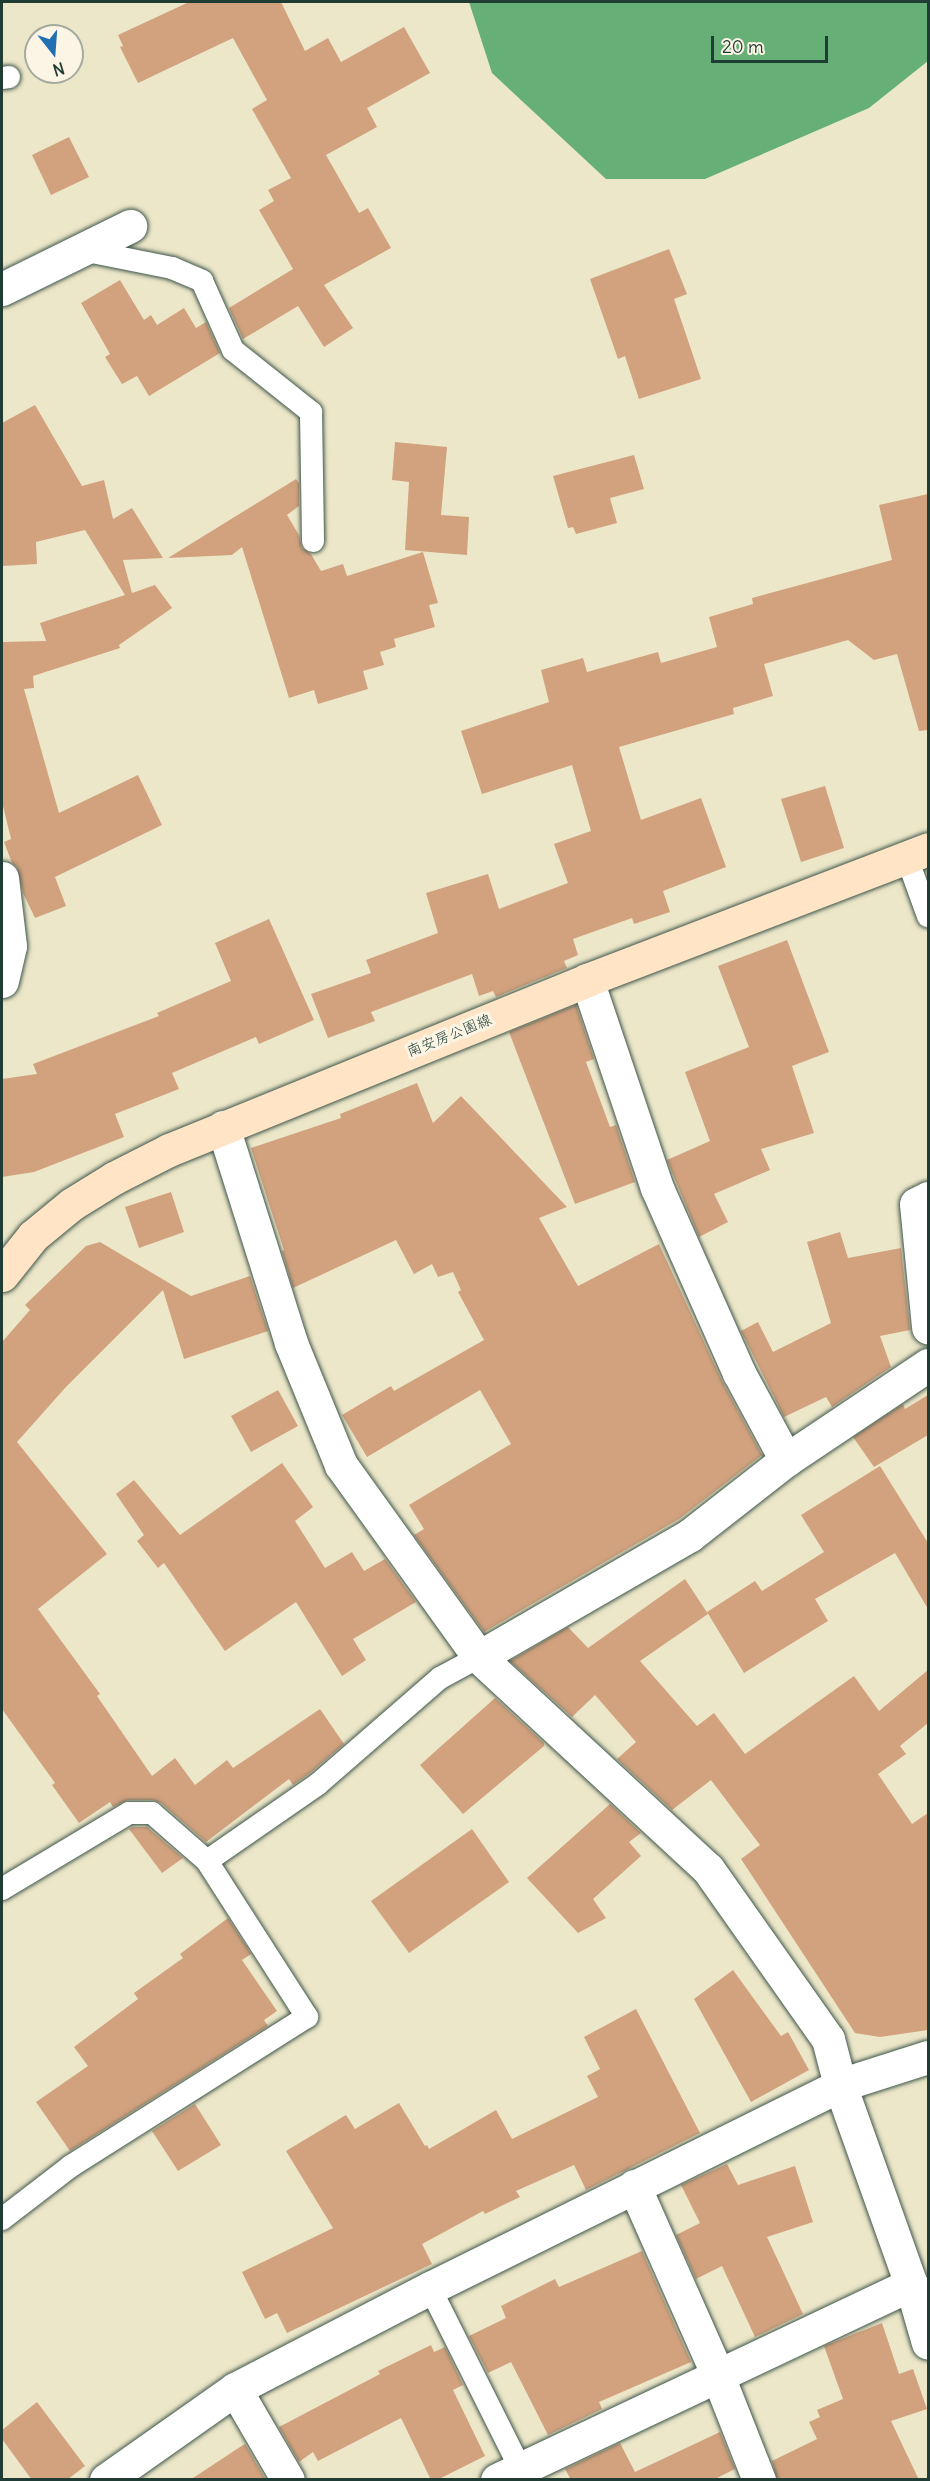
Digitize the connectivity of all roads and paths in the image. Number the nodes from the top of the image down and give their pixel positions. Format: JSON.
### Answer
{"nodes":[{"id":1,"x":130,"y":226,"type":"dead end"},
{"id":2,"x":82,"y":250,"type":"junction"},
{"id":3,"x":2,"y":289,"type":"edge"},
{"id":4,"x":313,"y":541,"type":"dead end"},
{"id":5,"x":918,"y":854,"type":"edge"},
{"id":6,"x":2,"y":878,"type":"edge"},
{"id":7,"x":928,"y":916,"type":"edge"},
{"id":8,"x":587,"y":980,"type":"junction"},
{"id":9,"x":2,"y":981,"type":"edge"},
{"id":10,"x":223,"y":1127,"type":"junction"},
{"id":11,"x":928,"y":1198,"type":"edge"},
{"id":12,"x":2,"y":1271,"type":"edge"},
{"id":13,"x":928,"y":1327,"type":"edge"},
{"id":14,"x":928,"y":1365,"type":"edge"},
{"id":15,"x":786,"y":1460,"type":"junction"},
{"id":16,"x":479,"y":1657,"type":"junction"},
{"id":17,"x":207,"y":1861,"type":"junction"},
{"id":18,"x":2,"y":1889,"type":"edge"},
{"id":19,"x":928,"y":2057,"type":"edge"},
{"id":20,"x":840,"y":2085,"type":"junction"},
{"id":21,"x":634,"y":2186,"type":"junction"},
{"id":22,"x":2,"y":2219,"type":"edge"},
{"id":23,"x":911,"y":2284,"type":"junction"},
{"id":24,"x":430,"y":2289,"type":"junction"},
{"id":25,"x":928,"y":2343,"type":"edge"},
{"id":26,"x":718,"y":2376,"type":"junction"},
{"id":27,"x":235,"y":2389,"type":"junction"},
{"id":28,"x":515,"y":2476,"type":"edge"},
{"id":29,"x":106,"y":2480,"type":"edge"},
{"id":30,"x":288,"y":2480,"type":"edge"},
{"id":31,"x":759,"y":2480,"type":"edge"}],
"edges":[{"from":1,"to":2,"type":"street"},
{"from":2,"to":3,"type":"street"},
{"from":2,"to":4,"type":"lane"},
{"from":5,"to":7,"type":"lane"},
{"from":5,"to":8,"type":"main road","name":"南安房公園線"},
{"from":6,"to":9,"type":"street"},
{"from":8,"to":10,"type":"main road","name":"南安房公園線"},
{"from":8,"to":15,"type":"street"},
{"from":10,"to":12,"type":"main road","name":"南安房公園線"},
{"from":10,"to":16,"type":"street"},
{"from":11,"to":13,"type":"street"},
{"from":14,"to":15,"type":"street"},
{"from":15,"to":16,"type":"street"},
{"from":16,"to":17,"type":"lane"},
{"from":16,"to":20,"type":"street"},
{"from":17,"to":18,"type":"lane"},
{"from":17,"to":22,"type":"lane"},
{"from":19,"to":20,"type":"street"},
{"from":20,"to":21,"type":"street"},
{"from":20,"to":23,"type":"street"},
{"from":21,"to":24,"type":"street"},
{"from":21,"to":26,"type":"street"},
{"from":23,"to":25,"type":"street"},
{"from":23,"to":26,"type":"street"},
{"from":24,"to":27,"type":"street"},
{"from":24,"to":28,"type":"lane"},
{"from":26,"to":28,"type":"street"},
{"from":26,"to":31,"type":"street"},
{"from":27,"to":29,"type":"street"},
{"from":27,"to":30,"type":"street"}]}
